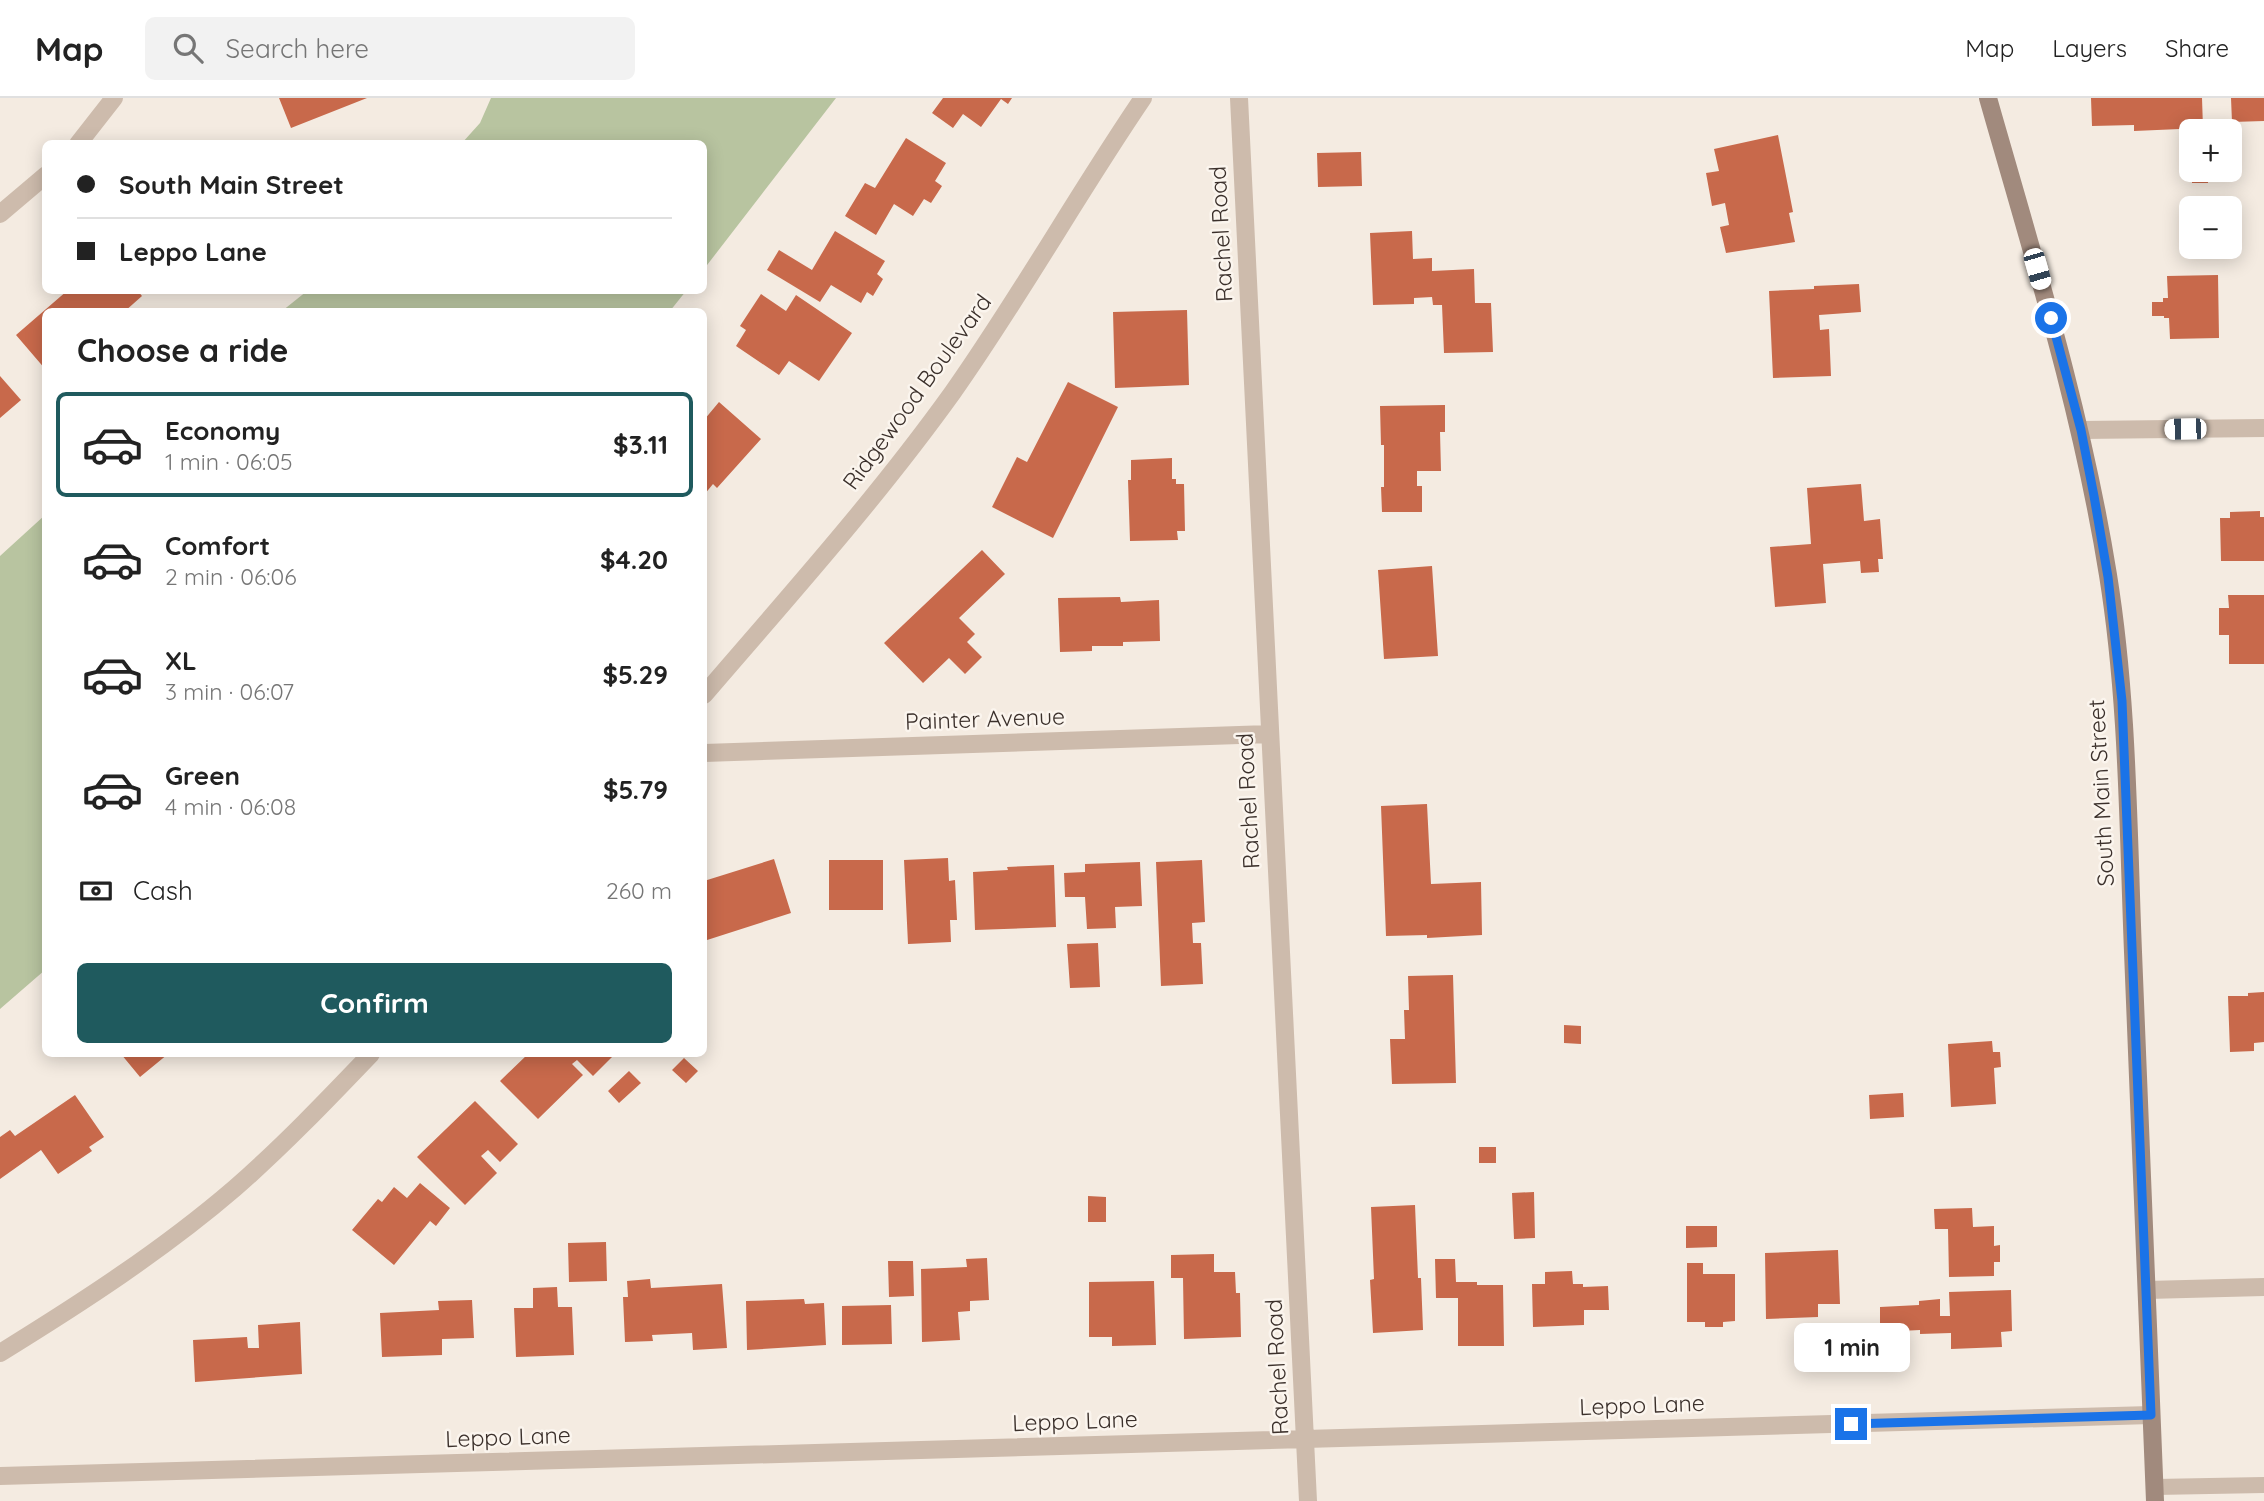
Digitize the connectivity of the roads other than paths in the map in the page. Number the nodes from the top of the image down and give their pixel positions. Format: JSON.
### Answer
{"nodes":[{"id":1,"x":114,"y":98,"type":"edge"},
{"id":2,"x":1143,"y":98,"type":"edge"},
{"id":3,"x":1239,"y":98,"type":"edge"},
{"id":4,"x":1988,"y":98,"type":"edge"},
{"id":5,"x":81,"y":140,"type":"edge"},
{"id":6,"x":42,"y":178,"type":"edge"},
{"id":7,"x":0,"y":214,"type":"edge"},
{"id":8,"x":2264,"y":428,"type":"edge"},
{"id":9,"x":2081,"y":430,"type":"junction"},
{"id":10,"x":707,"y":691,"type":"edge"},
{"id":11,"x":1269,"y":734,"type":"junction"},
{"id":12,"x":707,"y":752,"type":"edge"},
{"id":13,"x":368,"y":1057,"type":"edge"},
{"id":14,"x":2264,"y":1287,"type":"edge"},
{"id":15,"x":2147,"y":1290,"type":"junction"},
{"id":16,"x":0,"y":1353,"type":"edge"},
{"id":17,"x":2151,"y":1415,"type":"junction"},
{"id":18,"x":1306,"y":1439,"type":"junction"},
{"id":19,"x":0,"y":1476,"type":"edge"},
{"id":20,"x":2264,"y":1485,"type":"edge"},
{"id":21,"x":2155,"y":1494,"type":"edge"},
{"id":22,"x":1308,"y":1501,"type":"edge"}],
"edges":[{"from":1,"to":5,"type":"street"},
{"from":2,"to":10,"type":"street","name":"Ridgewood Boulevard"},
{"from":3,"to":11,"type":"street","name":"Rachel Road"},
{"from":4,"to":9,"type":"street","name":"South Main Street"},
{"from":6,"to":7,"type":"street"},
{"from":8,"to":9,"type":"street"},
{"from":9,"to":15,"type":"street","name":"South Main Street"},
{"from":11,"to":12,"type":"street","name":"Painter Avenue"},
{"from":11,"to":18,"type":"street","name":"Rachel Road"},
{"from":13,"to":16,"type":"street"},
{"from":14,"to":15,"type":"street"},
{"from":15,"to":17,"type":"street","name":"South Main Street"},
{"from":17,"to":18,"type":"street","name":"Leppo Lane"},
{"from":17,"to":21,"type":"street","name":"South Main Street"},
{"from":18,"to":19,"type":"street","name":"Leppo Lane"},
{"from":18,"to":22,"type":"street","name":"Rachel Road"},
{"from":20,"to":21,"type":"lane"}]}
